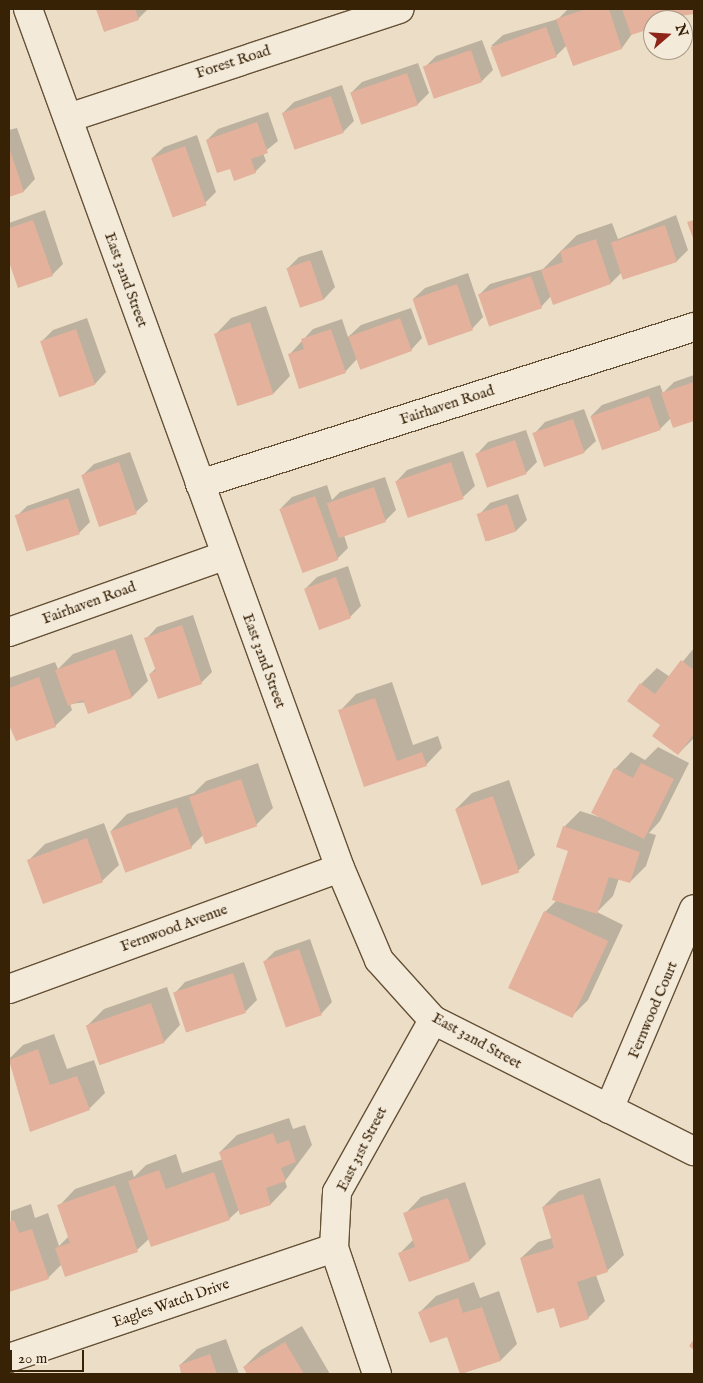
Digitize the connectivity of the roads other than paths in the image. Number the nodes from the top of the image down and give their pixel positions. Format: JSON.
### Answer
{"nodes":[{"id":1,"x":28,"y":9,"type":"edge"},
{"id":2,"x":400,"y":9,"type":"edge"},
{"id":3,"x":68,"y":118,"type":"junction"},
{"id":4,"x":694,"y":327,"type":"edge"},
{"id":5,"x":200,"y":484,"type":"junction"},
{"id":6,"x":226,"y":555,"type":"junction"},
{"id":7,"x":9,"y":632,"type":"edge"},
{"id":8,"x":340,"y":868,"type":"junction"},
{"id":9,"x":694,"y":909,"type":"edge"},
{"id":10,"x":9,"y":989,"type":"edge"},
{"id":11,"x":433,"y":1020,"type":"junction"},
{"id":12,"x":609,"y":1109,"type":"junction"},
{"id":13,"x":694,"y":1151,"type":"edge"},
{"id":14,"x":334,"y":1248,"type":"junction"},
{"id":15,"x":9,"y":1358,"type":"edge"},
{"id":16,"x":377,"y":1374,"type":"edge"}],
"edges":[{"from":1,"to":3,"type":"street","name":"East 32nd Street"},
{"from":2,"to":3,"type":"street","name":"Forest Road"},
{"from":3,"to":5,"type":"street","name":"East 32nd Street"},
{"from":4,"to":5,"type":"street","name":"Fairhaven Road"},
{"from":5,"to":6,"type":"street","name":"East 32nd Street"},
{"from":6,"to":7,"type":"street","name":"Fairhaven Road"},
{"from":6,"to":8,"type":"street","name":"East 32nd Street"},
{"from":8,"to":10,"type":"street","name":"Fernwood Avenue"},
{"from":8,"to":11,"type":"street","name":"East 32nd Street"},
{"from":9,"to":12,"type":"street","name":"Fernwood Court"},
{"from":11,"to":12,"type":"street","name":"East 32nd Street"},
{"from":11,"to":14,"type":"street","name":"East 31st Street"},
{"from":12,"to":13,"type":"street","name":"East 32nd Street"},
{"from":14,"to":15,"type":"street","name":"Eagles Watch Drive"},
{"from":14,"to":16,"type":"street","name":"East 31st Street"}]}
